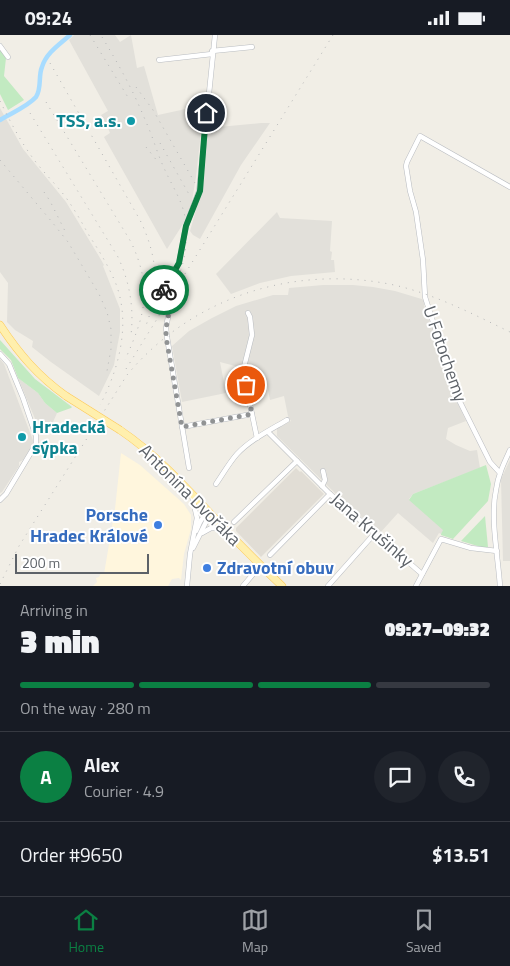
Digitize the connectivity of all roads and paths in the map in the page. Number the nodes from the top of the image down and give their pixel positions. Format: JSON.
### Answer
{"nodes":[{"id":1,"x":214,"y":35,"type":"edge"},
{"id":2,"x":0,"y":46,"type":"edge"},
{"id":3,"x":252,"y":47,"type":"dead end"},
{"id":4,"x":212,"y":53,"type":"junction"},
{"id":5,"x":8,"y":57,"type":"dead end"},
{"id":6,"x":159,"y":60,"type":"dead end"},
{"id":7,"x":510,"y":187,"type":"edge"},
{"id":8,"x":248,"y":313,"type":"dead end"},
{"id":9,"x":0,"y":325,"type":"edge"},
{"id":10,"x":0,"y":354,"type":"edge"},
{"id":11,"x":252,"y":414,"type":"junction"},
{"id":12,"x":287,"y":420,"type":"dead end"},
{"id":13,"x":182,"y":427,"type":"junction"},
{"id":14,"x":268,"y":432,"type":"junction"},
{"id":15,"x":258,"y":438,"type":"junction"},
{"id":16,"x":510,"y":449,"type":"edge"},
{"id":17,"x":297,"y":461,"type":"junction"},
{"id":18,"x":189,"y":468,"type":"dead end"},
{"id":19,"x":323,"y":471,"type":"dead end"},
{"id":20,"x":500,"y":473,"type":"junction"},
{"id":21,"x":216,"y":484,"type":"dead end"},
{"id":22,"x":322,"y":486,"type":"junction"},
{"id":23,"x":191,"y":492,"type":"junction"},
{"id":24,"x":330,"y":495,"type":"junction"},
{"id":25,"x":0,"y":501,"type":"edge"},
{"id":26,"x":210,"y":514,"type":"junction"},
{"id":27,"x":234,"y":522,"type":"dead end"},
{"id":28,"x":224,"y":529,"type":"junction"},
{"id":29,"x":375,"y":533,"type":"junction"},
{"id":30,"x":199,"y":536,"type":"junction"},
{"id":31,"x":193,"y":537,"type":"junction"},
{"id":32,"x":497,"y":551,"type":"junction"},
{"id":33,"x":190,"y":554,"type":"junction"},
{"id":34,"x":270,"y":555,"type":"dead end"},
{"id":35,"x":254,"y":573,"type":"dead end"},
{"id":36,"x":422,"y":574,"type":"junction"},
{"id":37,"x":187,"y":586,"type":"edge"},
{"id":38,"x":243,"y":586,"type":"edge"},
{"id":39,"x":282,"y":586,"type":"edge"},
{"id":40,"x":328,"y":586,"type":"edge"},
{"id":41,"x":416,"y":586,"type":"edge"},
{"id":42,"x":500,"y":586,"type":"edge"}],
"edges":[{"from":1,"to":4,"type":"street"},
{"from":2,"to":5,"type":"street"},
{"from":3,"to":4,"type":"street"},
{"from":4,"to":6,"type":"street"},
{"from":4,"to":13,"type":"street"},
{"from":7,"to":20,"type":"street","name":"U Fotochemy"},
{"from":8,"to":11,"type":"street"},
{"from":9,"to":23,"type":"main road","name":"Antonína Dvořáka","bridge":true},
{"from":10,"to":25,"type":"street"},
{"from":11,"to":13,"type":"street"},
{"from":11,"to":15,"type":"street"},
{"from":12,"to":14,"type":"street"},
{"from":13,"to":18,"type":"street"},
{"from":14,"to":15,"type":"street"},
{"from":14,"to":17,"type":"street","name":"Jana Krušinky"},
{"from":15,"to":21,"type":"street"},
{"from":16,"to":20,"type":"street"},
{"from":17,"to":22,"type":"street","name":"Jana Krušinky"},
{"from":17,"to":27,"type":"street"},
{"from":19,"to":22,"type":"street","name":"Jana Krušinky"},
{"from":20,"to":32,"type":"street"},
{"from":22,"to":24,"type":"street","name":"Jana Krušinky"},
{"from":23,"to":26,"type":"main road","name":"Antonína Dvořáka"},
{"from":23,"to":31,"type":"street"},
{"from":24,"to":29,"type":"street","name":"Jana Krušinky"},
{"from":24,"to":34,"type":"street"},
{"from":26,"to":28,"type":"main road","name":"Antonína Dvořáka"},
{"from":26,"to":30,"type":"street"},
{"from":26,"to":31,"type":"street"},
{"from":28,"to":30,"type":"street"},
{"from":28,"to":39,"type":"main road","name":"Antonína Dvořáka"},
{"from":29,"to":36,"type":"street","name":"Jana Krušinky"},
{"from":29,"to":40,"type":"street"},
{"from":30,"to":33,"type":"street"},
{"from":31,"to":33,"type":"street"},
{"from":32,"to":36,"type":"street"},
{"from":32,"to":42,"type":"street"},
{"from":33,"to":37,"type":"street"},
{"from":35,"to":38,"type":"street"},
{"from":36,"to":41,"type":"street"}]}
